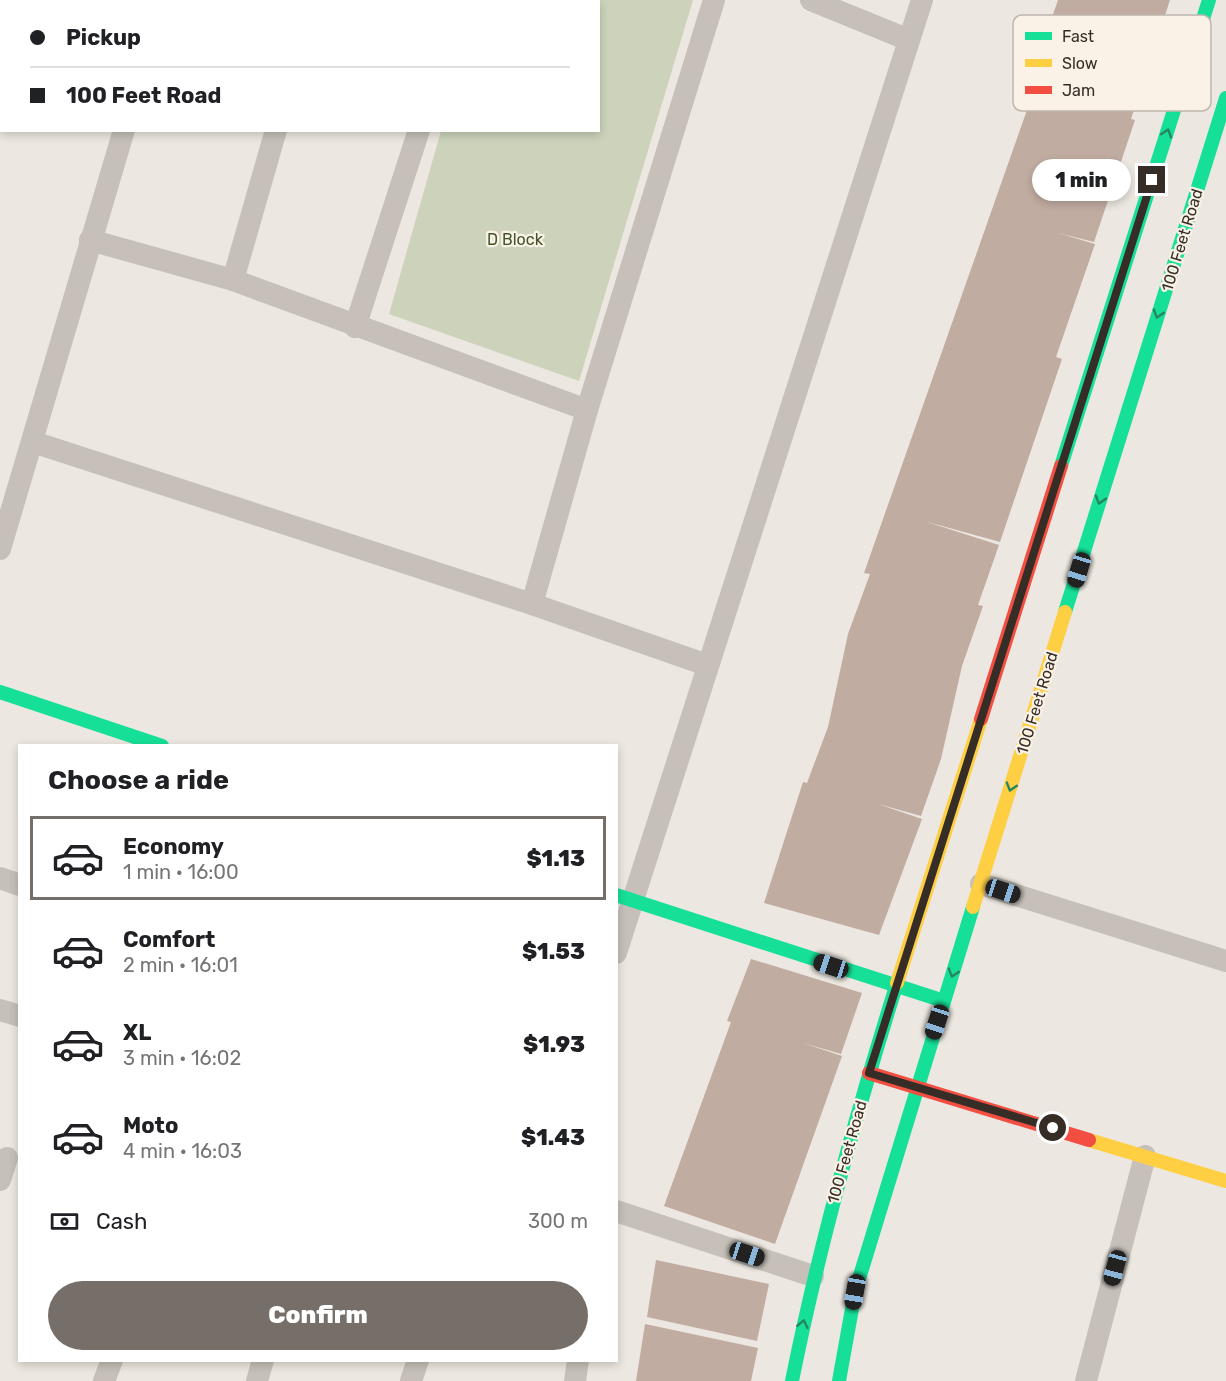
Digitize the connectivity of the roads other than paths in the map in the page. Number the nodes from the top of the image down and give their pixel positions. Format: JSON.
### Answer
{"nodes":[{"id":1,"x":714,"y":0,"type":"edge"},
{"id":2,"x":811,"y":0,"type":"edge"},
{"id":3,"x":922,"y":0,"type":"edge"},
{"id":4,"x":1209,"y":0,"type":"edge"},
{"id":5,"x":1204,"y":15,"type":"edge"},
{"id":6,"x":909,"y":40,"type":"junction"},
{"id":7,"x":1226,"y":98,"type":"edge"},
{"id":8,"x":1174,"y":111,"type":"edge"},
{"id":9,"x":117,"y":132,"type":"edge"},
{"id":10,"x":275,"y":132,"type":"edge"},
{"id":11,"x":418,"y":132,"type":"edge"},
{"id":12,"x":90,"y":240,"type":"junction"},
{"id":13,"x":233,"y":280,"type":"junction"},
{"id":14,"x":355,"y":327,"type":"junction"},
{"id":15,"x":587,"y":410,"type":"junction"},
{"id":16,"x":33,"y":442,"type":"junction"},
{"id":17,"x":8,"y":491,"type":"edge"},
{"id":18,"x":0,"y":549,"type":"edge"},
{"id":19,"x":532,"y":604,"type":"junction"},
{"id":20,"x":707,"y":665,"type":"junction"},
{"id":21,"x":0,"y":692,"type":"edge"},
{"id":22,"x":156,"y":744,"type":"edge"},
{"id":23,"x":0,"y":878,"type":"edge"},
{"id":24,"x":18,"y":884,"type":"edge"},
{"id":25,"x":981,"y":884,"type":"junction"},
{"id":26,"x":625,"y":898,"type":"edge"},
{"id":27,"x":618,"y":941,"type":"edge"},
{"id":28,"x":1226,"y":961,"type":"edge"},
{"id":29,"x":897,"y":988,"type":"junction"},
{"id":30,"x":944,"y":1000,"type":"junction"},
{"id":31,"x":0,"y":1010,"type":"edge"},
{"id":32,"x":18,"y":1015,"type":"edge"},
{"id":33,"x":869,"y":1073,"type":"junction"},
{"id":34,"x":916,"y":1087,"type":"junction"},
{"id":35,"x":1145,"y":1156,"type":"junction"},
{"id":36,"x":9,"y":1159,"type":"edge"},
{"id":37,"x":0,"y":1180,"type":"edge"},
{"id":38,"x":1226,"y":1180,"type":"edge"},
{"id":39,"x":618,"y":1212,"type":"edge"},
{"id":40,"x":813,"y":1276,"type":"junction"},
{"id":41,"x":111,"y":1362,"type":"edge"},
{"id":42,"x":262,"y":1362,"type":"edge"},
{"id":43,"x":417,"y":1362,"type":"edge"},
{"id":44,"x":578,"y":1362,"type":"edge"},
{"id":45,"x":104,"y":1381,"type":"edge"},
{"id":46,"x":257,"y":1381,"type":"edge"},
{"id":47,"x":411,"y":1381,"type":"edge"},
{"id":48,"x":575,"y":1381,"type":"edge"},
{"id":49,"x":792,"y":1381,"type":"edge"},
{"id":50,"x":839,"y":1381,"type":"edge"},
{"id":51,"x":1086,"y":1381,"type":"edge"}],
"edges":[{"from":1,"to":15,"type":"street"},
{"from":2,"to":6,"type":"street"},
{"from":3,"to":6,"type":"street"},
{"from":5,"to":4,"type":"main road","name":"100 Feet Road","one_way":true},
{"from":6,"to":20,"type":"street"},
{"from":7,"to":25,"type":"main road","name":"100 Feet Road","one_way":true},
{"from":29,"to":8,"type":"main road","name":"100 Feet Road","one_way":true},
{"from":9,"to":12,"type":"street"},
{"from":10,"to":13,"type":"street"},
{"from":11,"to":14,"type":"street"},
{"from":12,"to":13,"type":"street"},
{"from":12,"to":16,"type":"street"},
{"from":13,"to":14,"type":"street"},
{"from":14,"to":15,"type":"street"},
{"from":15,"to":19,"type":"street"},
{"from":16,"to":17,"type":"street"},
{"from":16,"to":19,"type":"street"},
{"from":17,"to":18,"type":"street"},
{"from":19,"to":20,"type":"street"},
{"from":20,"to":26,"type":"street"},
{"from":21,"to":22,"type":"main road"},
{"from":23,"to":24,"type":"street"},
{"from":25,"to":28,"type":"street"},
{"from":25,"to":30,"type":"main road","name":"100 Feet Road","one_way":true},
{"from":26,"to":27,"type":"street"},
{"from":26,"to":29,"type":"main road"},
{"from":29,"to":30,"type":"main road"},
{"from":29,"to":33,"type":"main road","name":"100 Feet Road"},
{"from":30,"to":34,"type":"main road","name":"100 Feet Road"},
{"from":31,"to":32,"type":"street"},
{"from":33,"to":34,"type":"main road"},
{"from":33,"to":40,"type":"main road","name":"100 Feet Road"},
{"from":34,"to":35,"type":"main road"},
{"from":34,"to":50,"type":"main road","name":"100 Feet Road"},
{"from":35,"to":38,"type":"main road"},
{"from":35,"to":51,"type":"street"},
{"from":36,"to":37,"type":"street"},
{"from":39,"to":40,"type":"street"},
{"from":49,"to":40,"type":"main road","name":"100 Feet Road","one_way":true},
{"from":41,"to":45,"type":"street"},
{"from":42,"to":46,"type":"street"},
{"from":43,"to":47,"type":"street"},
{"from":44,"to":48,"type":"street"}]}
